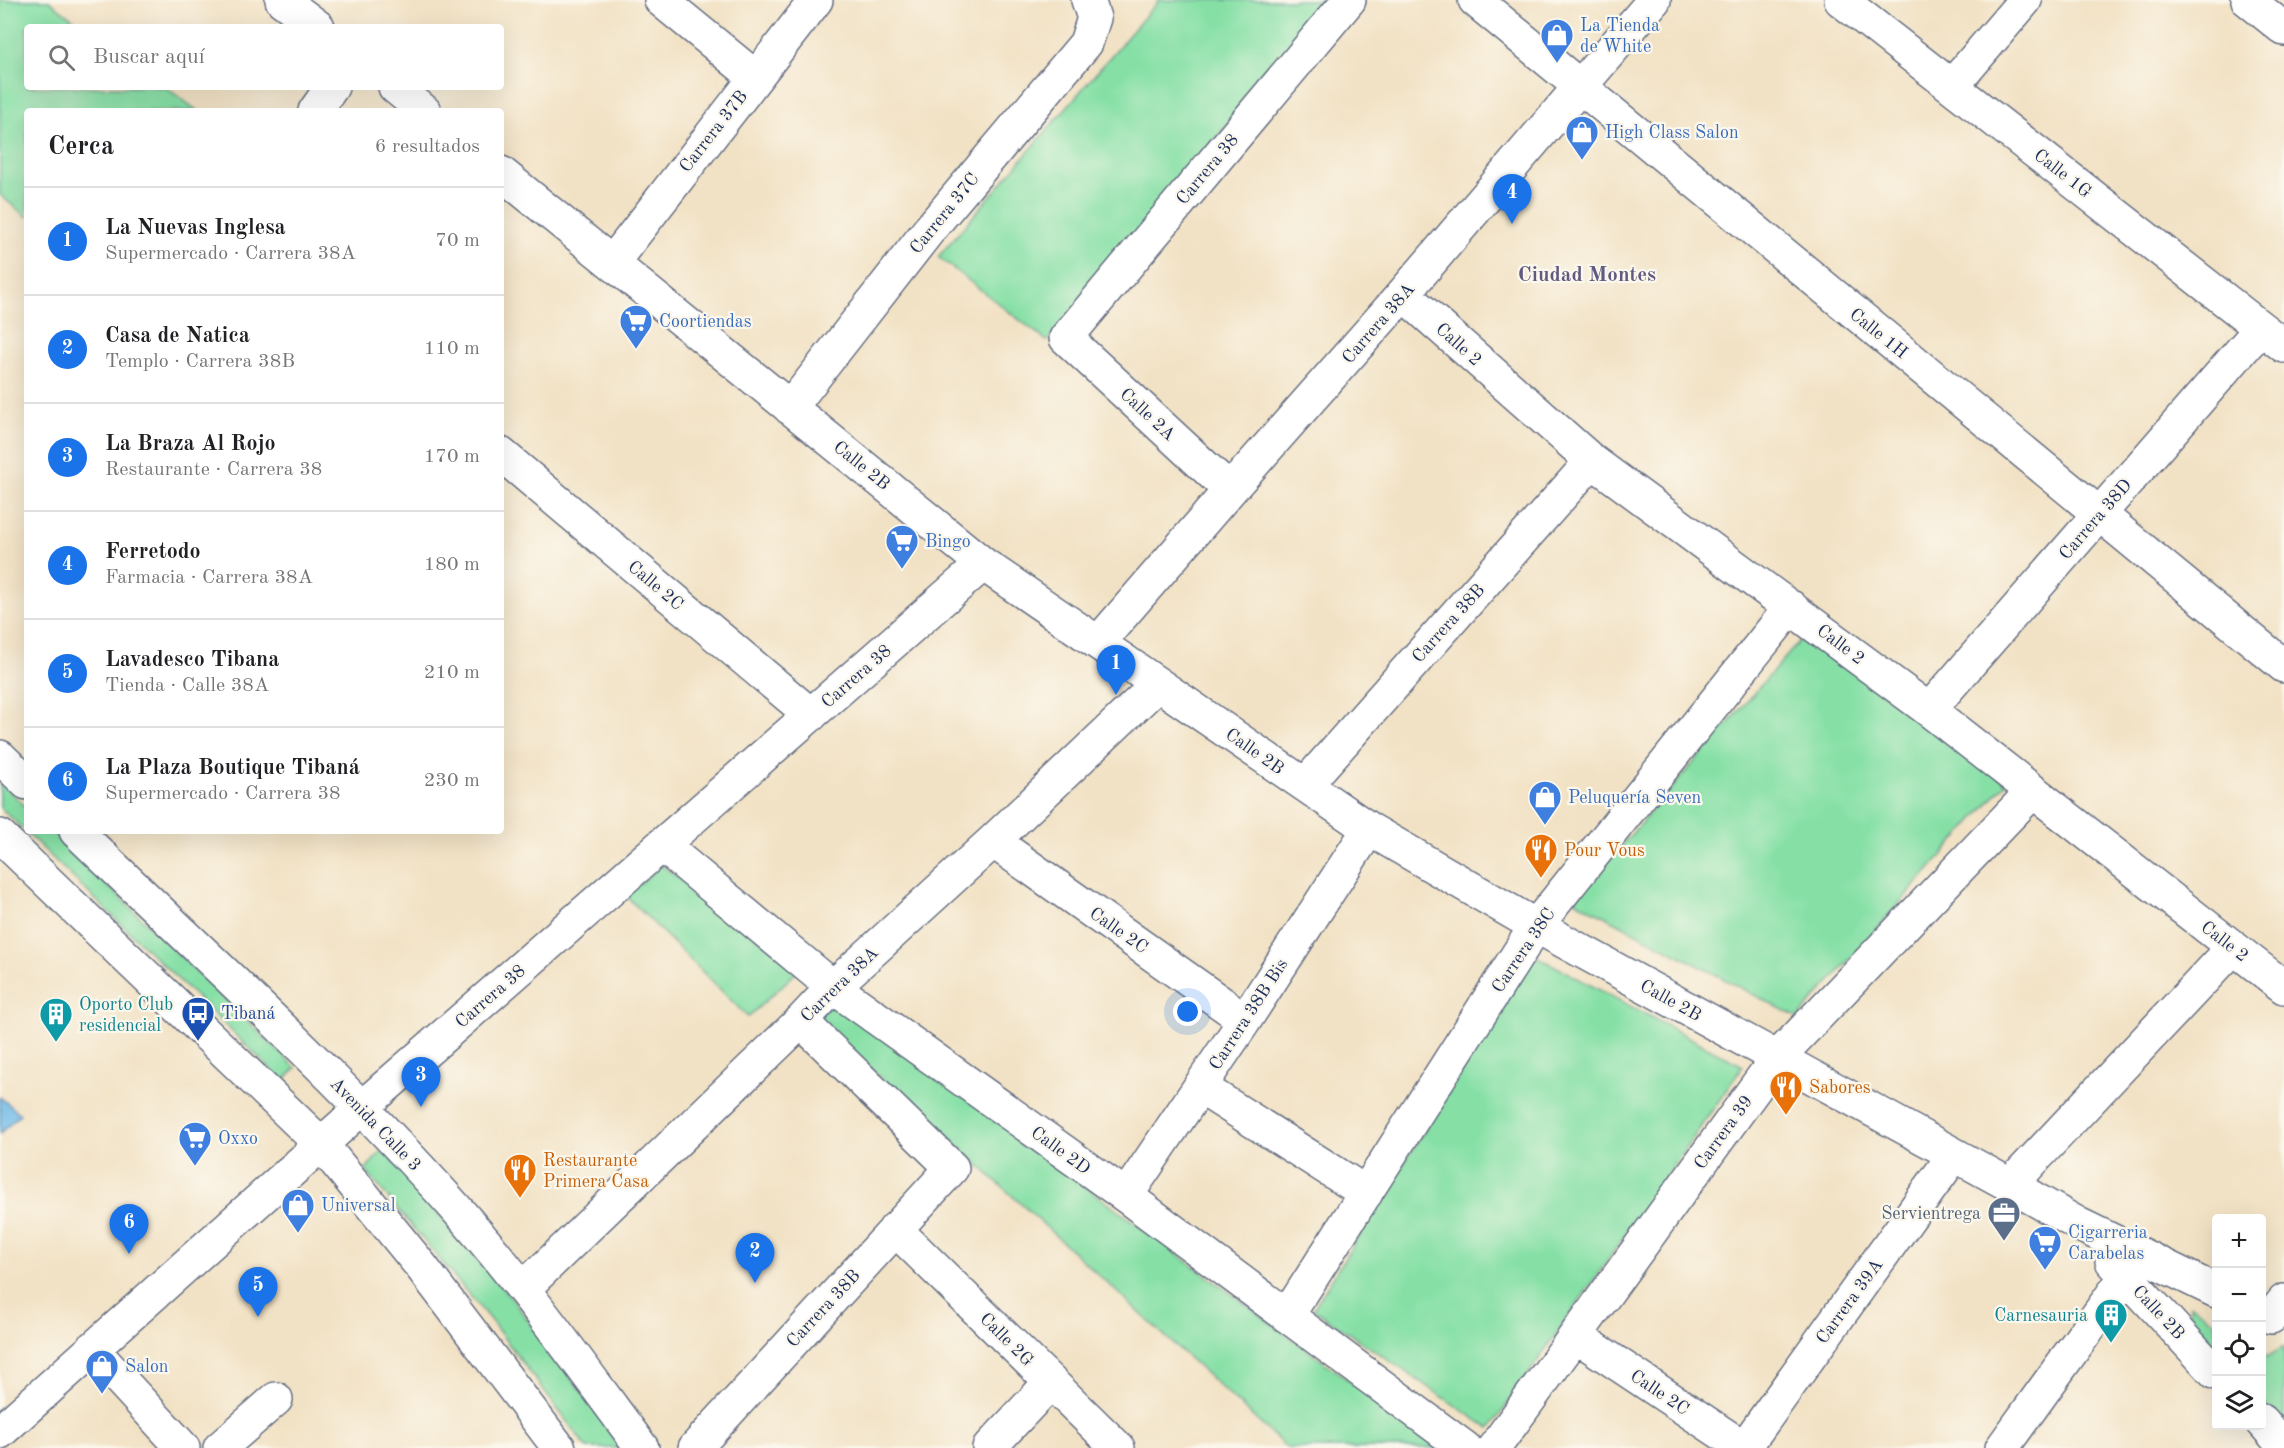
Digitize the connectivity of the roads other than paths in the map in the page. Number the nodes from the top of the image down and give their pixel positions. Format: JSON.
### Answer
{"nodes":[{"id":1,"x":282,"y":0,"type":"edge"},
{"id":2,"x":661,"y":0,"type":"edge"},
{"id":3,"x":816,"y":0,"type":"edge"},
{"id":4,"x":1349,"y":0,"type":"edge"},
{"id":5,"x":1475,"y":0,"type":"edge"},
{"id":6,"x":1654,"y":0,"type":"edge"},
{"id":7,"x":1841,"y":0,"type":"edge"},
{"id":8,"x":2025,"y":0,"type":"edge"},
{"id":9,"x":2248,"y":0,"type":"edge"},
{"id":10,"x":1091,"y":9,"type":"edge"},
{"id":11,"x":314,"y":24,"type":"edge"},
{"id":12,"x":2284,"y":29,"type":"edge"},
{"id":13,"x":755,"y":77,"type":"junction"},
{"id":14,"x":1580,"y":86,"type":"junction"},
{"id":15,"x":1952,"y":86,"type":"junction"},
{"id":16,"x":330,"y":90,"type":"edge"},
{"id":17,"x":399,"y":90,"type":"edge"},
{"id":18,"x":317,"y":108,"type":"edge"},
{"id":19,"x":420,"y":108,"type":"edge"},
{"id":20,"x":504,"y":175,"type":"edge"},
{"id":21,"x":612,"y":263,"type":"junction"},
{"id":22,"x":1403,"y":294,"type":"junction"},
{"id":23,"x":2272,"y":337,"type":"edge"},
{"id":24,"x":1066,"y":338,"type":"joint"},
{"id":25,"x":790,"y":408,"type":"junction"},
{"id":26,"x":504,"y":457,"type":"edge"},
{"id":27,"x":1592,"y":461,"type":"junction"},
{"id":28,"x":1230,"y":489,"type":"junction"},
{"id":29,"x":2099,"y":513,"type":"junction"},
{"id":30,"x":983,"y":564,"type":"junction"},
{"id":31,"x":1791,"y":607,"type":"junction"},
{"id":32,"x":1098,"y":643,"type":"junction"},
{"id":33,"x":2284,"y":666,"type":"edge"},
{"id":34,"x":1158,"y":684,"type":"junction"},
{"id":35,"x":1929,"y":710,"type":"junction"},
{"id":36,"x":811,"y":715,"type":"junction"},
{"id":37,"x":0,"y":758,"type":"edge"},
{"id":38,"x":24,"y":780,"type":"edge"},
{"id":39,"x":1305,"y":785,"type":"junction"},
{"id":40,"x":2033,"y":791,"type":"junction"},
{"id":41,"x":1369,"y":830,"type":"junction"},
{"id":42,"x":79,"y":834,"type":"edge"},
{"id":43,"x":0,"y":836,"type":"edge"},
{"id":44,"x":993,"y":841,"type":"junction"},
{"id":45,"x":662,"y":845,"type":"junction"},
{"id":46,"x":1536,"y":926,"type":"junction"},
{"id":47,"x":2233,"y":948,"type":"junction"},
{"id":48,"x":833,"y":987,"type":"junction"},
{"id":49,"x":2284,"y":987,"type":"edge"},
{"id":50,"x":1245,"y":1020,"type":"junction"},
{"id":51,"x":801,"y":1021,"type":"junction"},
{"id":52,"x":1777,"y":1058,"type":"junction"},
{"id":53,"x":1200,"y":1087,"type":"junction"},
{"id":54,"x":363,"y":1107,"type":"junction"},
{"id":55,"x":322,"y":1145,"type":"junction"},
{"id":56,"x":1954,"y":1155,"type":"junction"},
{"id":57,"x":2010,"y":1185,"type":"junction"},
{"id":58,"x":1366,"y":1193,"type":"junction"},
{"id":59,"x":1126,"y":1196,"type":"junction"},
{"id":60,"x":2078,"y":1224,"type":"junction"},
{"id":61,"x":896,"y":1229,"type":"junction"},
{"id":62,"x":2126,"y":1276,"type":"junction"},
{"id":63,"x":523,"y":1289,"type":"junction"},
{"id":64,"x":2212,"y":1289,"type":"edge"},
{"id":65,"x":1287,"y":1316,"type":"junction"},
{"id":66,"x":1576,"y":1336,"type":"junction"},
{"id":67,"x":92,"y":1349,"type":"junction"},
{"id":68,"x":2212,"y":1368,"type":"edge"},
{"id":69,"x":1051,"y":1382,"type":"junction"},
{"id":70,"x":276,"y":1399,"type":"dead end"},
{"id":71,"x":0,"y":1432,"type":"edge"},
{"id":72,"x":183,"y":1448,"type":"edge"},
{"id":73,"x":220,"y":1448,"type":"edge"},
{"id":74,"x":559,"y":1448,"type":"edge"},
{"id":75,"x":642,"y":1448,"type":"edge"},
{"id":76,"x":694,"y":1448,"type":"edge"},
{"id":77,"x":989,"y":1448,"type":"edge"},
{"id":78,"x":1118,"y":1448,"type":"edge"},
{"id":79,"x":1465,"y":1448,"type":"edge"},
{"id":80,"x":1494,"y":1448,"type":"edge"},
{"id":81,"x":1744,"y":1448,"type":"edge"},
{"id":82,"x":2002,"y":1448,"type":"edge"}],
"edges":[{"from":1,"to":11,"type":"street"},
{"from":2,"to":13,"type":"street"},
{"from":3,"to":13,"type":"street","name":"Carrera 37B"},
{"from":4,"to":24,"type":"street","name":"Carrera 38"},
{"from":5,"to":14,"type":"street","name":"Calle 1H"},
{"from":6,"to":14,"type":"street","name":"Carrera 38A"},
{"from":7,"to":15,"type":"street","name":"Calle 1G"},
{"from":8,"to":15,"type":"street"},
{"from":9,"to":12,"type":"street"},
{"from":10,"to":25,"type":"street","name":"Carrera 37C"},
{"from":13,"to":21,"type":"street","name":"Carrera 37B"},
{"from":14,"to":22,"type":"street","name":"Carrera 38A"},
{"from":14,"to":29,"type":"street","name":"Calle 1H"},
{"from":15,"to":23,"type":"street","name":"Calle 1G"},
{"from":16,"to":18,"type":"street"},
{"from":17,"to":19,"type":"street"},
{"from":20,"to":21,"type":"street","name":"Calle 2B"},
{"from":21,"to":25,"type":"street","name":"Calle 2B"},
{"from":22,"to":27,"type":"street","name":"Calle 2"},
{"from":22,"to":28,"type":"street","name":"Carrera 38A"},
{"from":23,"to":29,"type":"street","name":"Carrera 38D"},
{"from":24,"to":28,"type":"street","name":"Calle 2A"},
{"from":25,"to":30,"type":"street","name":"Calle 2B"},
{"from":26,"to":36,"type":"street","name":"Calle 2C"},
{"from":27,"to":31,"type":"street","name":"Calle 2"},
{"from":27,"to":39,"type":"street","name":"Carrera 38B"},
{"from":28,"to":32,"type":"street","name":"Carrera 38A"},
{"from":29,"to":33,"type":"street","name":"Calle 1H"},
{"from":29,"to":35,"type":"street","name":"Carrera 38D"},
{"from":30,"to":32,"type":"street","name":"Calle 2B"},
{"from":30,"to":36,"type":"street","name":"Carrera 38"},
{"from":31,"to":35,"type":"street","name":"Calle 2"},
{"from":31,"to":46,"type":"street","name":"Carrera 38C"},
{"from":32,"to":34,"type":"street","name":"Calle 2B"},
{"from":34,"to":39,"type":"street","name":"Calle 2B"},
{"from":34,"to":44,"type":"street","name":"Carrera 38A"},
{"from":35,"to":40,"type":"street","name":"Calle 2"},
{"from":36,"to":45,"type":"street","name":"Carrera 38"},
{"from":37,"to":38,"type":"street"},
{"from":39,"to":41,"type":"street","name":"Calle 2B"},
{"from":40,"to":47,"type":"street","name":"Calle 2"},
{"from":40,"to":52,"type":"street","name":"Carrera 39"},
{"from":41,"to":46,"type":"street","name":"Calle 2B"},
{"from":41,"to":50,"type":"street","name":"Carrera 38B Bis"},
{"from":42,"to":54,"type":"street","name":"Avenida Calle 3"},
{"from":43,"to":55,"type":"street"},
{"from":44,"to":48,"type":"street","name":"Carrera 38A"},
{"from":44,"to":50,"type":"street","name":"Calle 2C"},
{"from":45,"to":48,"type":"street","name":"Calle 2D"},
{"from":45,"to":54,"type":"street","name":"Carrera 38"},
{"from":46,"to":52,"type":"street","name":"Calle 2B"},
{"from":46,"to":58,"type":"street","name":"Carrera 38C"},
{"from":47,"to":49,"type":"street","name":"Calle 2"},
{"from":47,"to":57,"type":"street"},
{"from":48,"to":51,"type":"street","name":"Carrera 38A"},
{"from":48,"to":59,"type":"street","name":"Calle 2D"},
{"from":50,"to":53,"type":"street","name":"Carrera 38B Bis"},
{"from":51,"to":61,"type":"street","name":"Carrera 38B"},
{"from":51,"to":63,"type":"street","name":"Carrera 38A"},
{"from":52,"to":56,"type":"street","name":"Calle 2B"},
{"from":52,"to":66,"type":"street","name":"Carrera 39"},
{"from":53,"to":58,"type":"street"},
{"from":53,"to":59,"type":"street","name":"Carrera 38B Bis"},
{"from":54,"to":55,"type":"street","name":"Carrera 38"},
{"from":54,"to":63,"type":"street","name":"Avenida Calle 3"},
{"from":55,"to":67,"type":"street","name":"Carrera 38"},
{"from":55,"to":74,"type":"street"},
{"from":56,"to":57,"type":"street","name":"Calle 2B"},
{"from":56,"to":81,"type":"street","name":"Carrera 39A"},
{"from":57,"to":60,"type":"street","name":"Calle 2B"},
{"from":58,"to":65,"type":"street","name":"Carrera 38C"},
{"from":59,"to":65,"type":"street","name":"Calle 2D"},
{"from":60,"to":62,"type":"street","name":"Calle 2B"},
{"from":60,"to":64,"type":"street","name":"Calle 2B"},
{"from":61,"to":69,"type":"street","name":"Calle 2G"},
{"from":61,"to":76,"type":"street","name":"Carrera 38B"},
{"from":62,"to":68,"type":"street","name":"Calle 2B"},
{"from":62,"to":82,"type":"street"},
{"from":63,"to":75,"type":"street","name":"Avenida Calle 3"},
{"from":65,"to":79,"type":"street","name":"Calle 2D"},
{"from":66,"to":80,"type":"street","name":"Carrera 39"},
{"from":66,"to":81,"type":"street","name":"Calle 2C"},
{"from":67,"to":71,"type":"street","name":"Carrera 38"},
{"from":67,"to":72,"type":"street"},
{"from":69,"to":77,"type":"street"},
{"from":69,"to":78,"type":"street","name":"Calle 2G"},
{"from":70,"to":73,"type":"street"}]}
